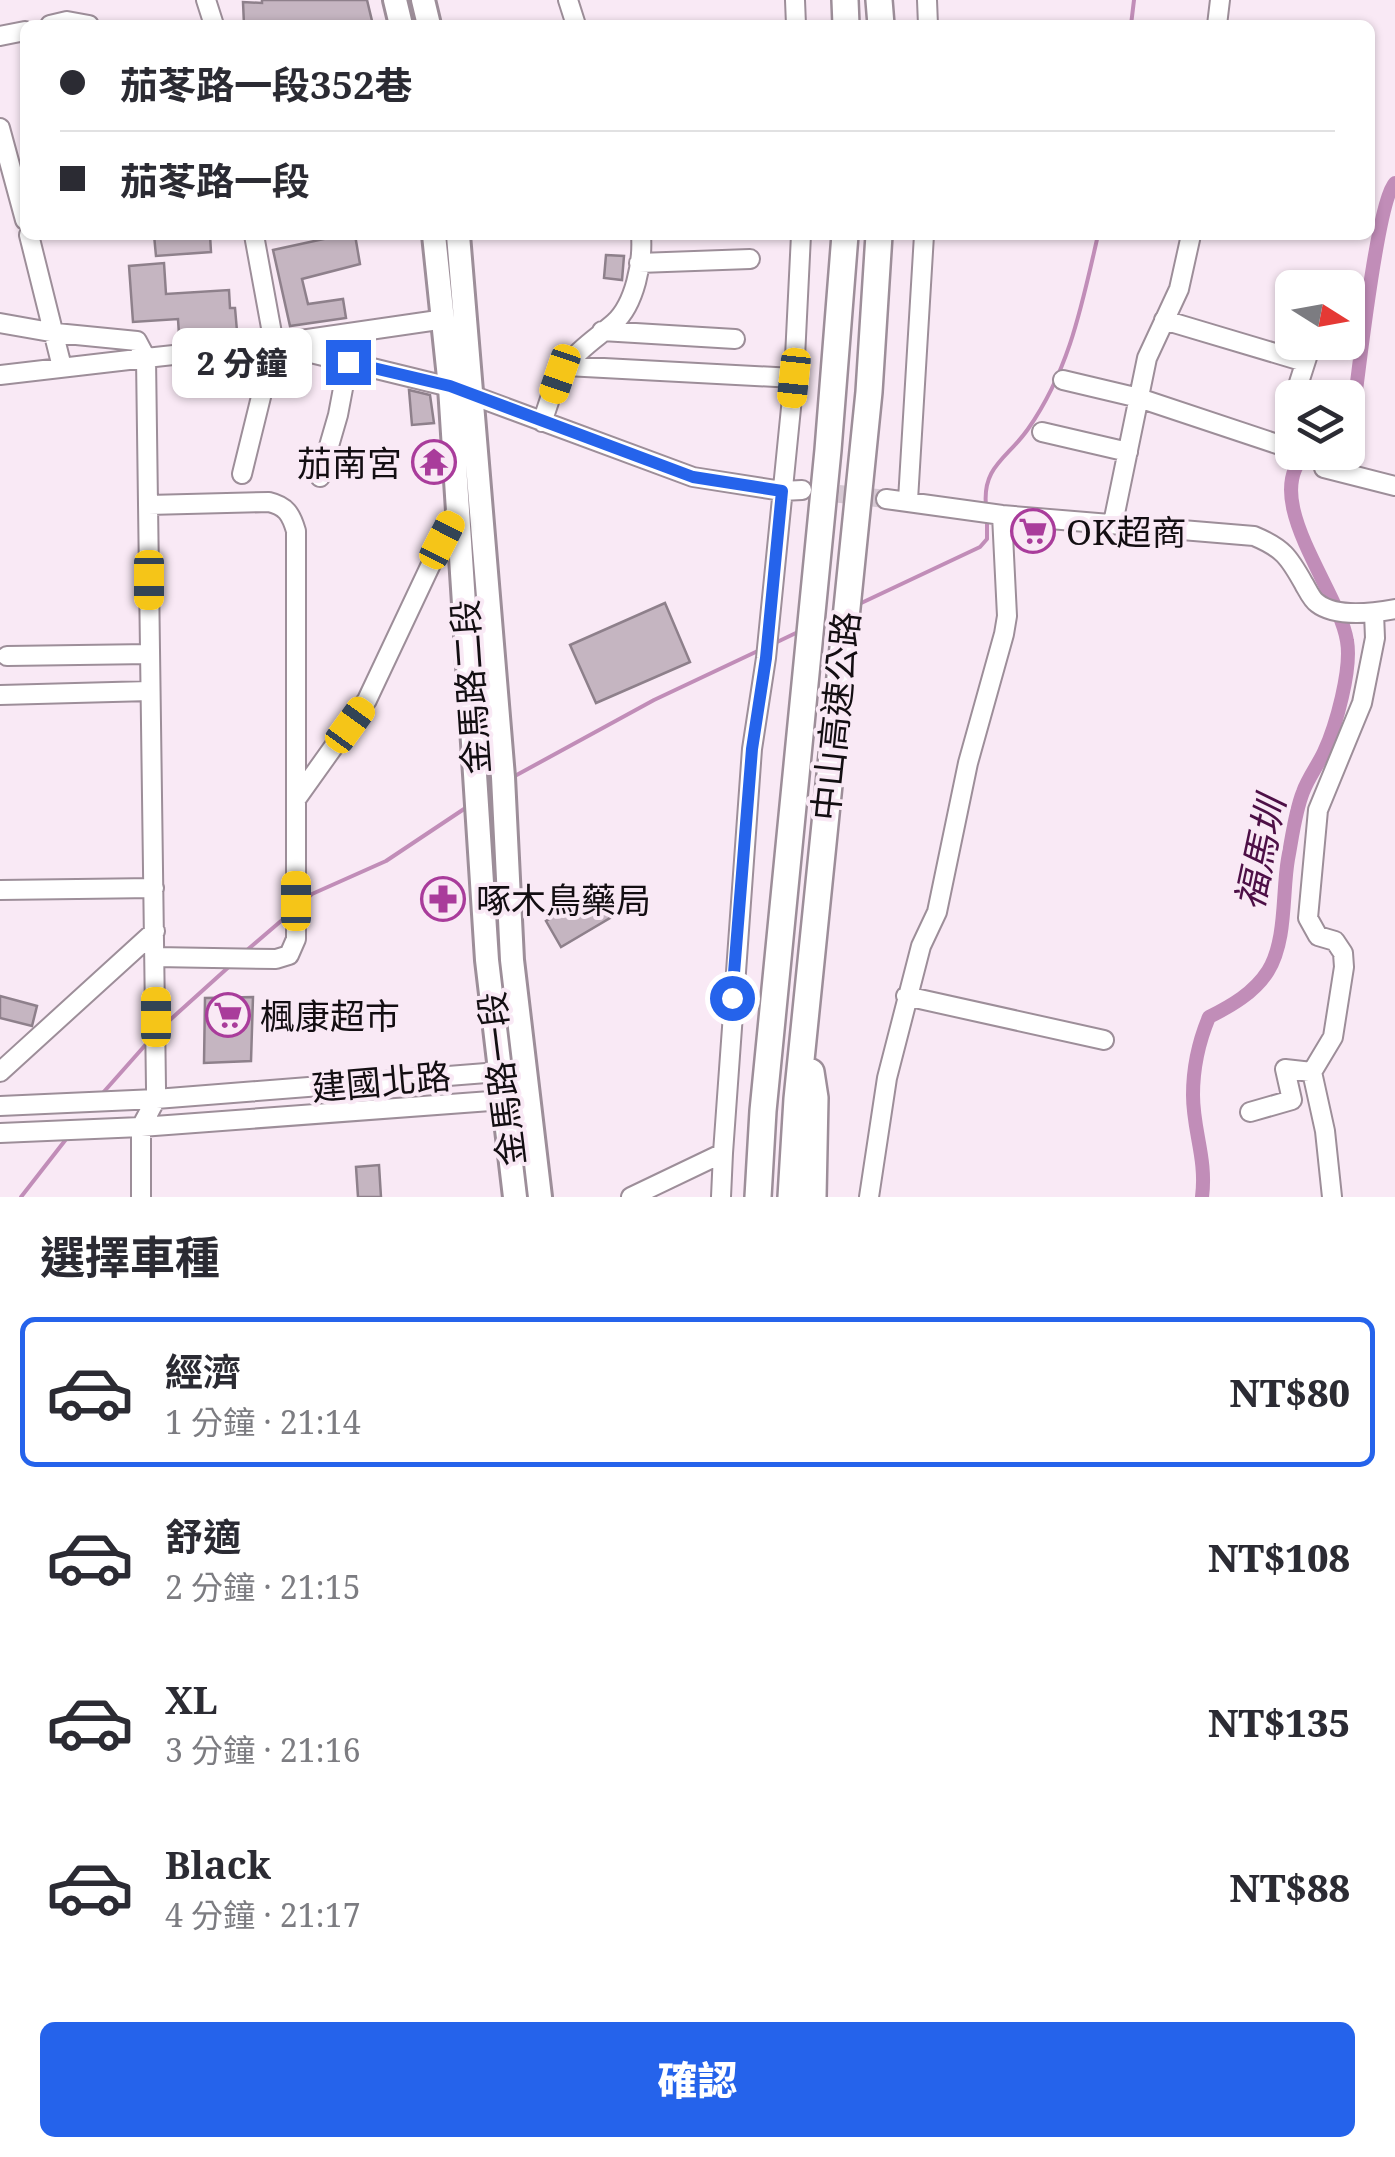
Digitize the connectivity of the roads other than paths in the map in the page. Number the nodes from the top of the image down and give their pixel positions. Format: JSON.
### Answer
{"nodes":[{"id":1,"x":0,"y":128,"type":"edge"},
{"id":2,"x":20,"y":202,"type":"edge"},
{"id":3,"x":30,"y":240,"type":"edge"},
{"id":4,"x":255,"y":240,"type":"edge"},
{"id":5,"x":435,"y":240,"type":"edge"},
{"id":6,"x":458,"y":240,"type":"edge"},
{"id":7,"x":641,"y":240,"type":"edge"},
{"id":8,"x":801,"y":240,"type":"edge"},
{"id":9,"x":845,"y":240,"type":"edge"},
{"id":10,"x":879,"y":240,"type":"edge"},
{"id":11,"x":924,"y":240,"type":"edge"},
{"id":12,"x":1190,"y":240,"type":"edge"},
{"id":13,"x":750,"y":259,"type":"dead end"},
{"id":14,"x":639,"y":263,"type":"junction"},
{"id":15,"x":444,"y":319,"type":"junction"},
{"id":16,"x":1164,"y":320,"type":"junction"},
{"id":17,"x":0,"y":323,"type":"edge"},
{"id":18,"x":602,"y":331,"type":"junction"},
{"id":19,"x":56,"y":333,"type":"junction"},
{"id":20,"x":735,"y":340,"type":"dead end"},
{"id":21,"x":274,"y":344,"type":"junction"},
{"id":22,"x":142,"y":349,"type":"junction"},
{"id":23,"x":348,"y":362,"type":"junction"},
{"id":24,"x":1305,"y":362,"type":"joint"},
{"id":25,"x":566,"y":366,"type":"junction"},
{"id":26,"x":62,"y":367,"type":"junction"},
{"id":27,"x":0,"y":375,"type":"edge"},
{"id":28,"x":794,"y":378,"type":"junction"},
{"id":29,"x":1063,"y":380,"type":"dead end"},
{"id":30,"x":1300,"y":380,"type":"edge"},
{"id":31,"x":450,"y":386,"type":"junction"},
{"id":32,"x":473,"y":394,"type":"junction"},
{"id":33,"x":1139,"y":398,"type":"junction"},
{"id":34,"x":542,"y":422,"type":"junction"},
{"id":35,"x":1042,"y":432,"type":"dead end"},
{"id":36,"x":1275,"y":443,"type":"edge"},
{"id":37,"x":1128,"y":452,"type":"junction"},
{"id":38,"x":1332,"y":470,"type":"edge"},
{"id":39,"x":242,"y":474,"type":"dead end"},
{"id":40,"x":320,"y":477,"type":"dead end"},
{"id":41,"x":1395,"y":486,"type":"edge"},
{"id":42,"x":802,"y":490,"type":"tunnel mouth"},
{"id":43,"x":782,"y":491,"type":"junction"},
{"id":44,"x":886,"y":499,"type":"tunnel mouth"},
{"id":45,"x":908,"y":500,"type":"junction"},
{"id":46,"x":148,"y":505,"type":"junction"},
{"id":47,"x":459,"y":507,"type":"junction"},
{"id":48,"x":991,"y":513,"type":"junction"},
{"id":49,"x":1112,"y":523,"type":"junction"},
{"id":50,"x":1395,"y":610,"type":"edge"},
{"id":51,"x":1370,"y":613,"type":"junction"},
{"id":52,"x":150,"y":654,"type":"junction"},
{"id":53,"x":8,"y":656,"type":"dead end"},
{"id":54,"x":150,"y":692,"type":"junction"},
{"id":55,"x":0,"y":695,"type":"edge"},
{"id":56,"x":297,"y":798,"type":"junction"},
{"id":57,"x":154,"y":888,"type":"junction"},
{"id":58,"x":0,"y":890,"type":"edge"},
{"id":59,"x":155,"y":931,"type":"junction"},
{"id":60,"x":156,"y":957,"type":"junction"},
{"id":61,"x":486,"y":960,"type":"joint"},
{"id":62,"x":512,"y":960,"type":"joint"},
{"id":63,"x":906,"y":996,"type":"junction"},
{"id":64,"x":805,"y":1024,"type":"junction"},
{"id":65,"x":1104,"y":1040,"type":"dead end"},
{"id":66,"x":0,"y":1072,"type":"edge"},
{"id":67,"x":500,"y":1072,"type":"junction"},
{"id":68,"x":1312,"y":1072,"type":"junction"},
{"id":69,"x":526,"y":1080,"type":"junction"},
{"id":70,"x":156,"y":1099,"type":"junction"},
{"id":71,"x":504,"y":1100,"type":"junction"},
{"id":72,"x":0,"y":1106,"type":"edge"},
{"id":73,"x":763,"y":1111,"type":"junction"},
{"id":74,"x":1250,"y":1112,"type":"dead end"},
{"id":75,"x":140,"y":1127,"type":"junction"},
{"id":76,"x":0,"y":1133,"type":"edge"},
{"id":77,"x":723,"y":1152,"type":"junction"},
{"id":78,"x":142,"y":1197,"type":"edge"},
{"id":79,"x":515,"y":1197,"type":"edge"},
{"id":80,"x":540,"y":1197,"type":"edge"},
{"id":81,"x":630,"y":1197,"type":"edge"},
{"id":82,"x":721,"y":1197,"type":"edge"},
{"id":83,"x":744,"y":1197,"type":"edge"},
{"id":84,"x":758,"y":1197,"type":"edge"},
{"id":85,"x":791,"y":1197,"type":"edge"},
{"id":86,"x":813,"y":1197,"type":"edge"},
{"id":87,"x":869,"y":1197,"type":"edge"},
{"id":88,"x":1332,"y":1197,"type":"edge"}],
"edges":[{"from":1,"to":2,"type":"street"},
{"from":3,"to":19,"type":"street"},
{"from":4,"to":21,"type":"street"},
{"from":5,"to":15,"type":"main road","name":"金馬路二段"},
{"from":6,"to":32,"type":"main road","name":"金馬路二段"},
{"from":7,"to":14,"type":"street"},
{"from":8,"to":28,"type":"street"},
{"from":9,"to":73,"type":"highway","name":"中山高速公路"},
{"from":10,"to":64,"type":"highway","name":"中山高速公路"},
{"from":11,"to":45,"type":"street"},
{"from":12,"to":16,"type":"street"},
{"from":13,"to":14,"type":"street"},
{"from":14,"to":18,"type":"street"},
{"from":15,"to":21,"type":"street"},
{"from":15,"to":31,"type":"main road","name":"金馬路二段"},
{"from":16,"to":24,"type":"street"},
{"from":16,"to":33,"type":"street"},
{"from":17,"to":19,"type":"street"},
{"from":18,"to":20,"type":"street"},
{"from":18,"to":25,"type":"street"},
{"from":19,"to":22,"type":"street"},
{"from":19,"to":26,"type":"street"},
{"from":21,"to":22,"type":"street"},
{"from":21,"to":23,"type":"street"},
{"from":21,"to":39,"type":"street"},
{"from":22,"to":26,"type":"street"},
{"from":22,"to":46,"type":"street"},
{"from":23,"to":31,"type":"street"},
{"from":23,"to":40,"type":"street"},
{"from":24,"to":30,"type":"street"},
{"from":25,"to":28,"type":"street"},
{"from":25,"to":34,"type":"street"},
{"from":26,"to":27,"type":"street"},
{"from":28,"to":43,"type":"street"},
{"from":29,"to":33,"type":"street"},
{"from":31,"to":32,"type":"street"},
{"from":31,"to":47,"type":"main road","name":"金馬路二段"},
{"from":32,"to":34,"type":"street"},
{"from":32,"to":62,"type":"main road","name":"金馬路二段"},
{"from":33,"to":36,"type":"street"},
{"from":33,"to":37,"type":"street"},
{"from":34,"to":43,"type":"street"},
{"from":35,"to":37,"type":"street"},
{"from":37,"to":49,"type":"street"},
{"from":38,"to":41,"type":"street"},
{"from":42,"to":43,"type":"street"},
{"from":43,"to":77,"type":"street"},
{"from":44,"to":45,"type":"street"},
{"from":45,"to":48,"type":"street"},
{"from":46,"to":52,"type":"street"},
{"from":46,"to":56,"type":"street"},
{"from":47,"to":56,"type":"street"},
{"from":47,"to":61,"type":"main road","name":"金馬路二段"},
{"from":48,"to":49,"type":"street"},
{"from":48,"to":63,"type":"street"},
{"from":49,"to":51,"type":"street"},
{"from":50,"to":51,"type":"street"},
{"from":51,"to":68,"type":"street"},
{"from":52,"to":53,"type":"street"},
{"from":52,"to":54,"type":"street"},
{"from":54,"to":55,"type":"street"},
{"from":54,"to":57,"type":"street"},
{"from":56,"to":60,"type":"street"},
{"from":57,"to":58,"type":"street"},
{"from":57,"to":59,"type":"street"},
{"from":59,"to":60,"type":"street"},
{"from":59,"to":66,"type":"street"},
{"from":60,"to":70,"type":"street"},
{"from":61,"to":67,"type":"main road","name":"金馬路一段"},
{"from":62,"to":69,"type":"main road","name":"金馬路一段"},
{"from":63,"to":65,"type":"street"},
{"from":63,"to":87,"type":"street"},
{"from":64,"to":85,"type":"highway","name":"中山高速公路"},
{"from":64,"to":86,"type":"highway"},
{"from":67,"to":69,"type":"street","name":"建國北路"},
{"from":67,"to":70,"type":"street","name":"建國北路"},
{"from":67,"to":71,"type":"main road","name":"金馬路一段"},
{"from":68,"to":74,"type":"street"},
{"from":68,"to":88,"type":"street"},
{"from":69,"to":71,"type":"street","name":"建國北路"},
{"from":69,"to":80,"type":"main road","name":"金馬路一段"},
{"from":70,"to":72,"type":"street","name":"建國北路"},
{"from":70,"to":75,"type":"street"},
{"from":71,"to":75,"type":"street","name":"建國北路"},
{"from":71,"to":79,"type":"main road","name":"金馬路一段"},
{"from":73,"to":83,"type":"highway"},
{"from":73,"to":84,"type":"highway","name":"中山高速公路"},
{"from":75,"to":76,"type":"street","name":"建國北路"},
{"from":75,"to":78,"type":"street"},
{"from":77,"to":81,"type":"street"},
{"from":77,"to":82,"type":"street"}]}
